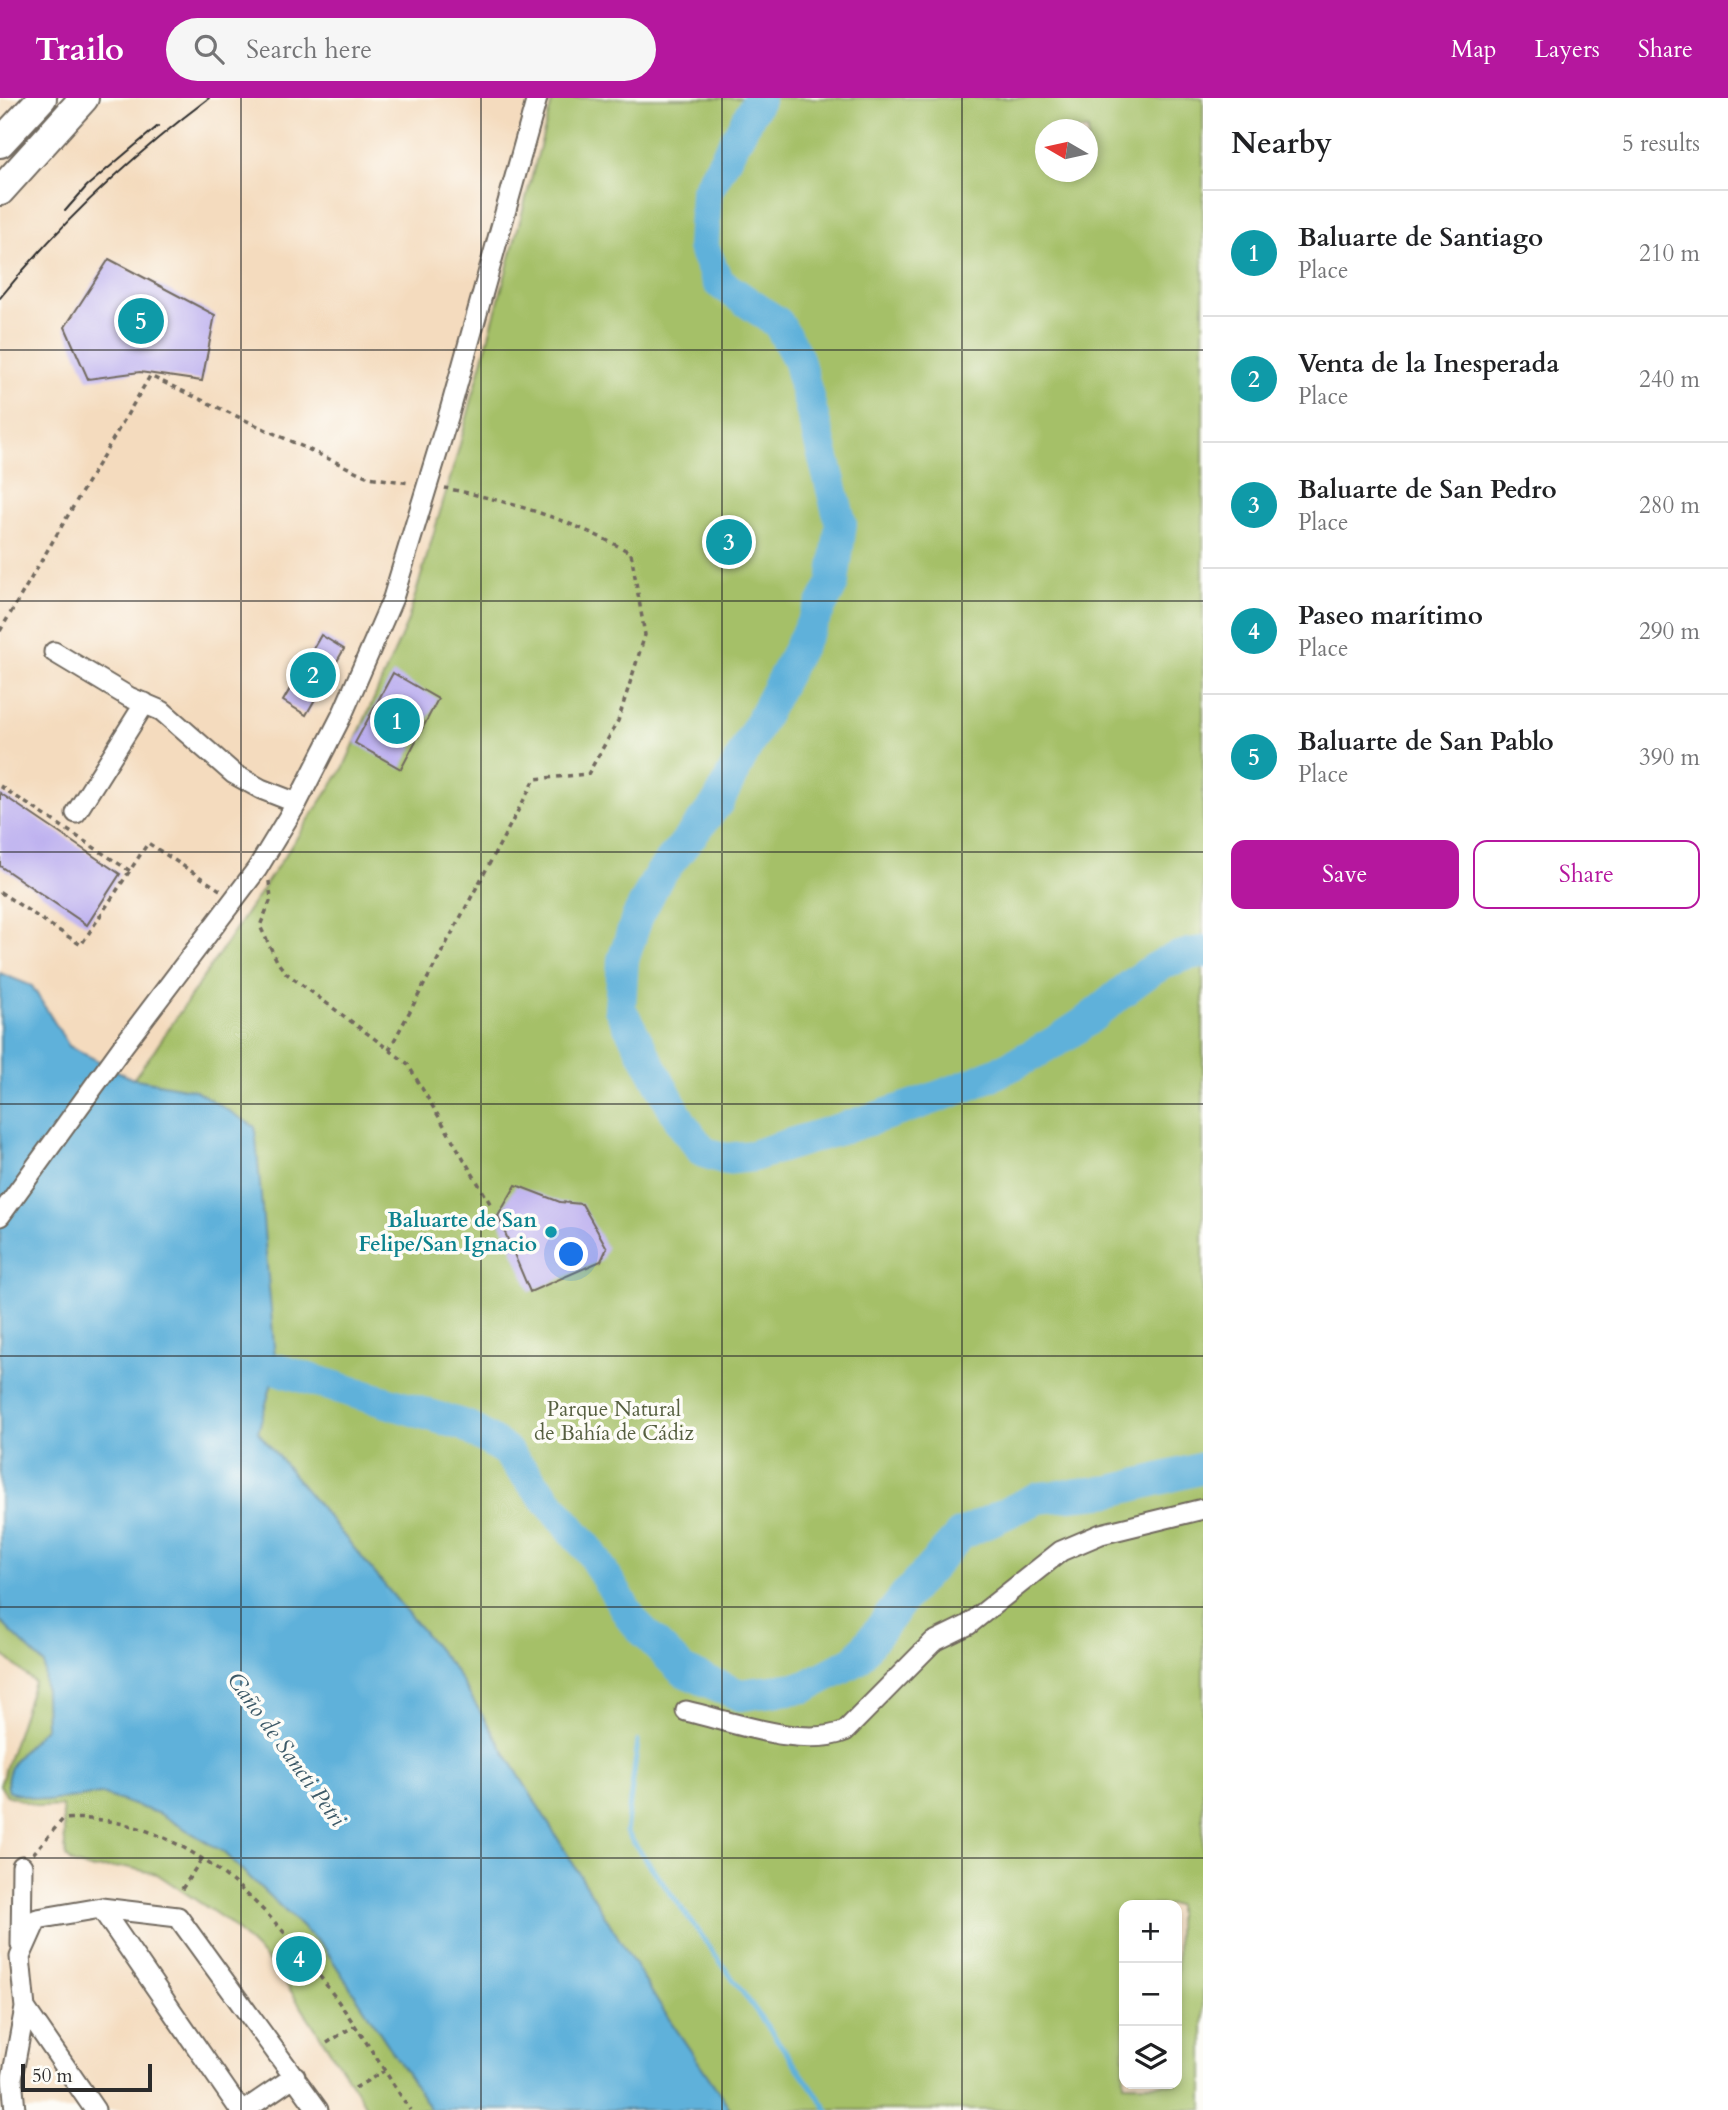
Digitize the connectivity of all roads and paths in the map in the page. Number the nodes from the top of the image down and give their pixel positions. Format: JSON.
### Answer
{"nodes":[{"id":1,"x":41,"y":98,"type":"edge"},
{"id":2,"x":84,"y":98,"type":"edge"},
{"id":3,"x":537,"y":98,"type":"edge"},
{"id":4,"x":0,"y":143,"type":"edge"},
{"id":5,"x":0,"y":191,"type":"edge"},
{"id":6,"x":427,"y":485,"type":"junction"},
{"id":7,"x":0,"y":631,"type":"edge"},
{"id":8,"x":54,"y":652,"type":"dead end"},
{"id":9,"x":145,"y":703,"type":"junction"},
{"id":10,"x":297,"y":803,"type":"junction"},
{"id":11,"x":76,"y":813,"type":"dead end"},
{"id":12,"x":257,"y":869,"type":"junction"},
{"id":13,"x":0,"y":892,"type":"edge"},
{"id":14,"x":234,"y":900,"type":"junction"},
{"id":15,"x":389,"y":1050,"type":"junction"},
{"id":16,"x":491,"y":1205,"type":"dead end"},
{"id":17,"x":0,"y":1216,"type":"edge"},
{"id":18,"x":1203,"y":1509,"type":"edge"},
{"id":19,"x":686,"y":1711,"type":"dead end"},
{"id":20,"x":201,"y":1860,"type":"junction"},
{"id":21,"x":22,"y":1866,"type":"joint"},
{"id":22,"x":182,"y":1889,"type":"dead end"},
{"id":23,"x":102,"y":1908,"type":"junction"},
{"id":24,"x":300,"y":1949,"type":"junction"},
{"id":25,"x":20,"y":1957,"type":"junction"},
{"id":26,"x":276,"y":1970,"type":"dead end"},
{"id":27,"x":25,"y":2008,"type":"junction"},
{"id":28,"x":354,"y":2026,"type":"junction"},
{"id":29,"x":327,"y":2043,"type":"dead end"},
{"id":30,"x":384,"y":2070,"type":"junction"},
{"id":31,"x":295,"y":2076,"type":"junction"},
{"id":32,"x":355,"y":2088,"type":"dead end"},
{"id":33,"x":16,"y":2110,"type":"edge"},
{"id":34,"x":95,"y":2110,"type":"edge"},
{"id":35,"x":242,"y":2110,"type":"edge"},
{"id":36,"x":318,"y":2110,"type":"edge"},
{"id":37,"x":410,"y":2110,"type":"edge"}],
"edges":[{"from":1,"to":4,"type":"highway"},
{"from":2,"to":5,"type":"highway"},
{"from":3,"to":6,"type":"street"},
{"from":6,"to":7,"type":"path"},
{"from":6,"to":10,"type":"street"},
{"from":6,"to":15,"type":"path"},
{"from":8,"to":9,"type":"street"},
{"from":9,"to":10,"type":"street"},
{"from":9,"to":11,"type":"street"},
{"from":10,"to":12,"type":"street"},
{"from":12,"to":14,"type":"street"},
{"from":12,"to":15,"type":"path"},
{"from":13,"to":14,"type":"path"},
{"from":14,"to":17,"type":"street"},
{"from":15,"to":16,"type":"path"},
{"from":18,"to":19,"type":"street"},
{"from":20,"to":21,"type":"path"},
{"from":20,"to":22,"type":"path"},
{"from":20,"to":24,"type":"path"},
{"from":21,"to":25,"type":"street"},
{"from":23,"to":25,"type":"street"},
{"from":23,"to":31,"type":"street"},
{"from":23,"to":35,"type":"street"},
{"from":24,"to":26,"type":"path"},
{"from":24,"to":28,"type":"path"},
{"from":25,"to":27,"type":"street"},
{"from":27,"to":33,"type":"street"},
{"from":27,"to":34,"type":"street"},
{"from":28,"to":29,"type":"path"},
{"from":28,"to":30,"type":"path"},
{"from":30,"to":32,"type":"path"},
{"from":30,"to":37,"type":"path"},
{"from":31,"to":35,"type":"street"},
{"from":31,"to":36,"type":"street"}]}
